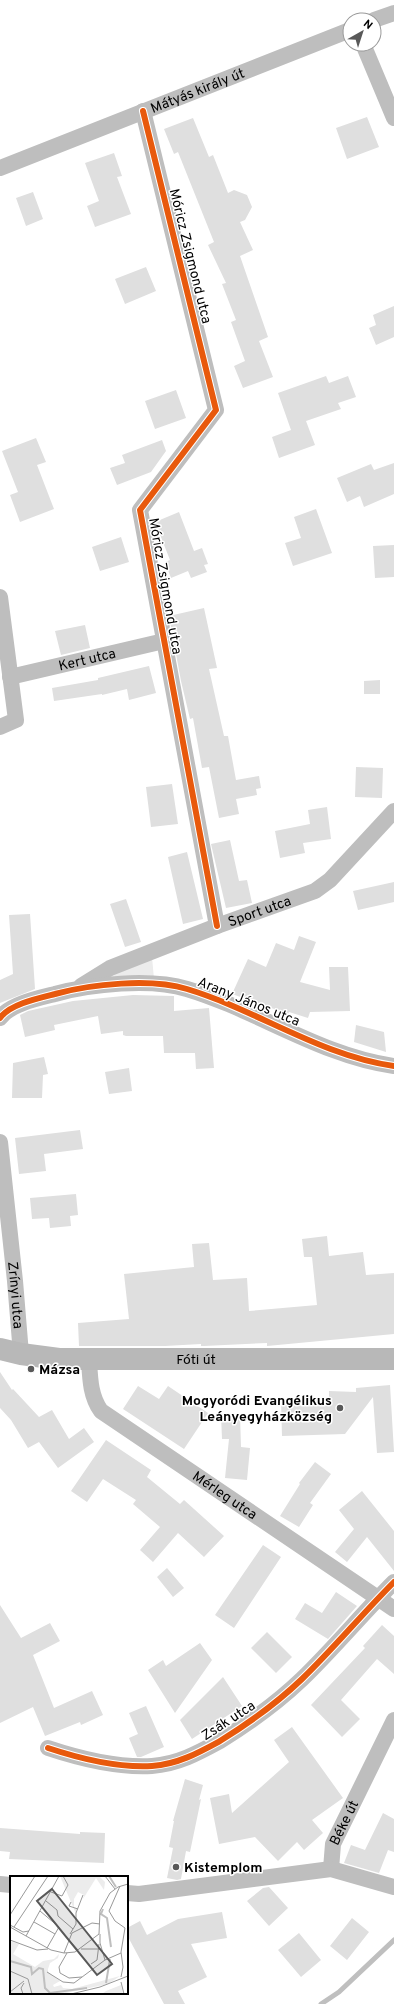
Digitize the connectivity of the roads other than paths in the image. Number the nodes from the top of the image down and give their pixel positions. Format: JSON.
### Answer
{"nodes":[{"id":1,"x":394,"y":12,"type":"edge"},
{"id":2,"x":382,"y":17,"type":"edge"},
{"id":3,"x":342,"y":33,"type":"edge"},
{"id":4,"x":366,"y":52,"type":"edge"},
{"id":5,"x":143,"y":111,"type":"junction"},
{"id":6,"x":394,"y":118,"type":"edge"},
{"id":7,"x":0,"y":168,"type":"edge"},
{"id":8,"x":0,"y":597,"type":"edge"},
{"id":9,"x":164,"y":641,"type":"junction"},
{"id":10,"x":10,"y":677,"type":"junction"},
{"id":11,"x":0,"y":727,"type":"edge"},
{"id":12,"x":394,"y":811,"type":"edge"},
{"id":13,"x":217,"y":926,"type":"junction"},
{"id":14,"x":79,"y":987,"type":"junction"},
{"id":15,"x":0,"y":1018,"type":"edge"},
{"id":16,"x":394,"y":1066,"type":"edge"},
{"id":17,"x":0,"y":1142,"type":"edge"},
{"id":18,"x":0,"y":1348,"type":"edge"},
{"id":19,"x":21,"y":1354,"type":"junction"},
{"id":20,"x":89,"y":1359,"type":"junction"},
{"id":21,"x":394,"y":1359,"type":"edge"},
{"id":22,"x":394,"y":1582,"type":"edge"},
{"id":23,"x":379,"y":1597,"type":"junction"},
{"id":24,"x":394,"y":1609,"type":"edge"},
{"id":25,"x":394,"y":1720,"type":"edge"},
{"id":26,"x":48,"y":1748,"type":"dead end"},
{"id":27,"x":331,"y":1869,"type":"junction"},
{"id":28,"x":0,"y":1884,"type":"edge"},
{"id":29,"x":10,"y":1885,"type":"edge"},
{"id":30,"x":394,"y":1887,"type":"edge"},
{"id":31,"x":128,"y":1893,"type":"edge"}],
"edges":[{"from":1,"to":2,"type":"street"},
{"from":3,"to":5,"type":"street","name":"Mátyás király út"},
{"from":4,"to":6,"type":"street"},
{"from":5,"to":7,"type":"street","name":"Mátyás király út"},
{"from":5,"to":9,"type":"street","name":"Móricz Zsigmond utca"},
{"from":8,"to":10,"type":"street"},
{"from":9,"to":10,"type":"street","name":"Kert utca"},
{"from":9,"to":13,"type":"street","name":"Móricz Zsigmond utca"},
{"from":10,"to":11,"type":"street"},
{"from":12,"to":13,"type":"street","name":"Sport utca"},
{"from":13,"to":14,"type":"street","name":"Sport utca"},
{"from":14,"to":15,"type":"street","name":"Arany János utca"},
{"from":14,"to":16,"type":"street","name":"Arany János utca"},
{"from":17,"to":19,"type":"street","name":"Zrínyi utca"},
{"from":18,"to":19,"type":"main road","name":"Fóti út"},
{"from":19,"to":20,"type":"main road","name":"Fóti út"},
{"from":20,"to":21,"type":"main road","name":"Fóti út"},
{"from":20,"to":23,"type":"street","name":"Mérleg utca"},
{"from":22,"to":23,"type":"street"},
{"from":23,"to":24,"type":"street","name":"Mérleg utca"},
{"from":23,"to":26,"type":"street","name":"Zsák utca"},
{"from":25,"to":27,"type":"street","name":"Béke út"},
{"from":27,"to":30,"type":"street"},
{"from":27,"to":31,"type":"street"},
{"from":28,"to":29,"type":"street"}]}
